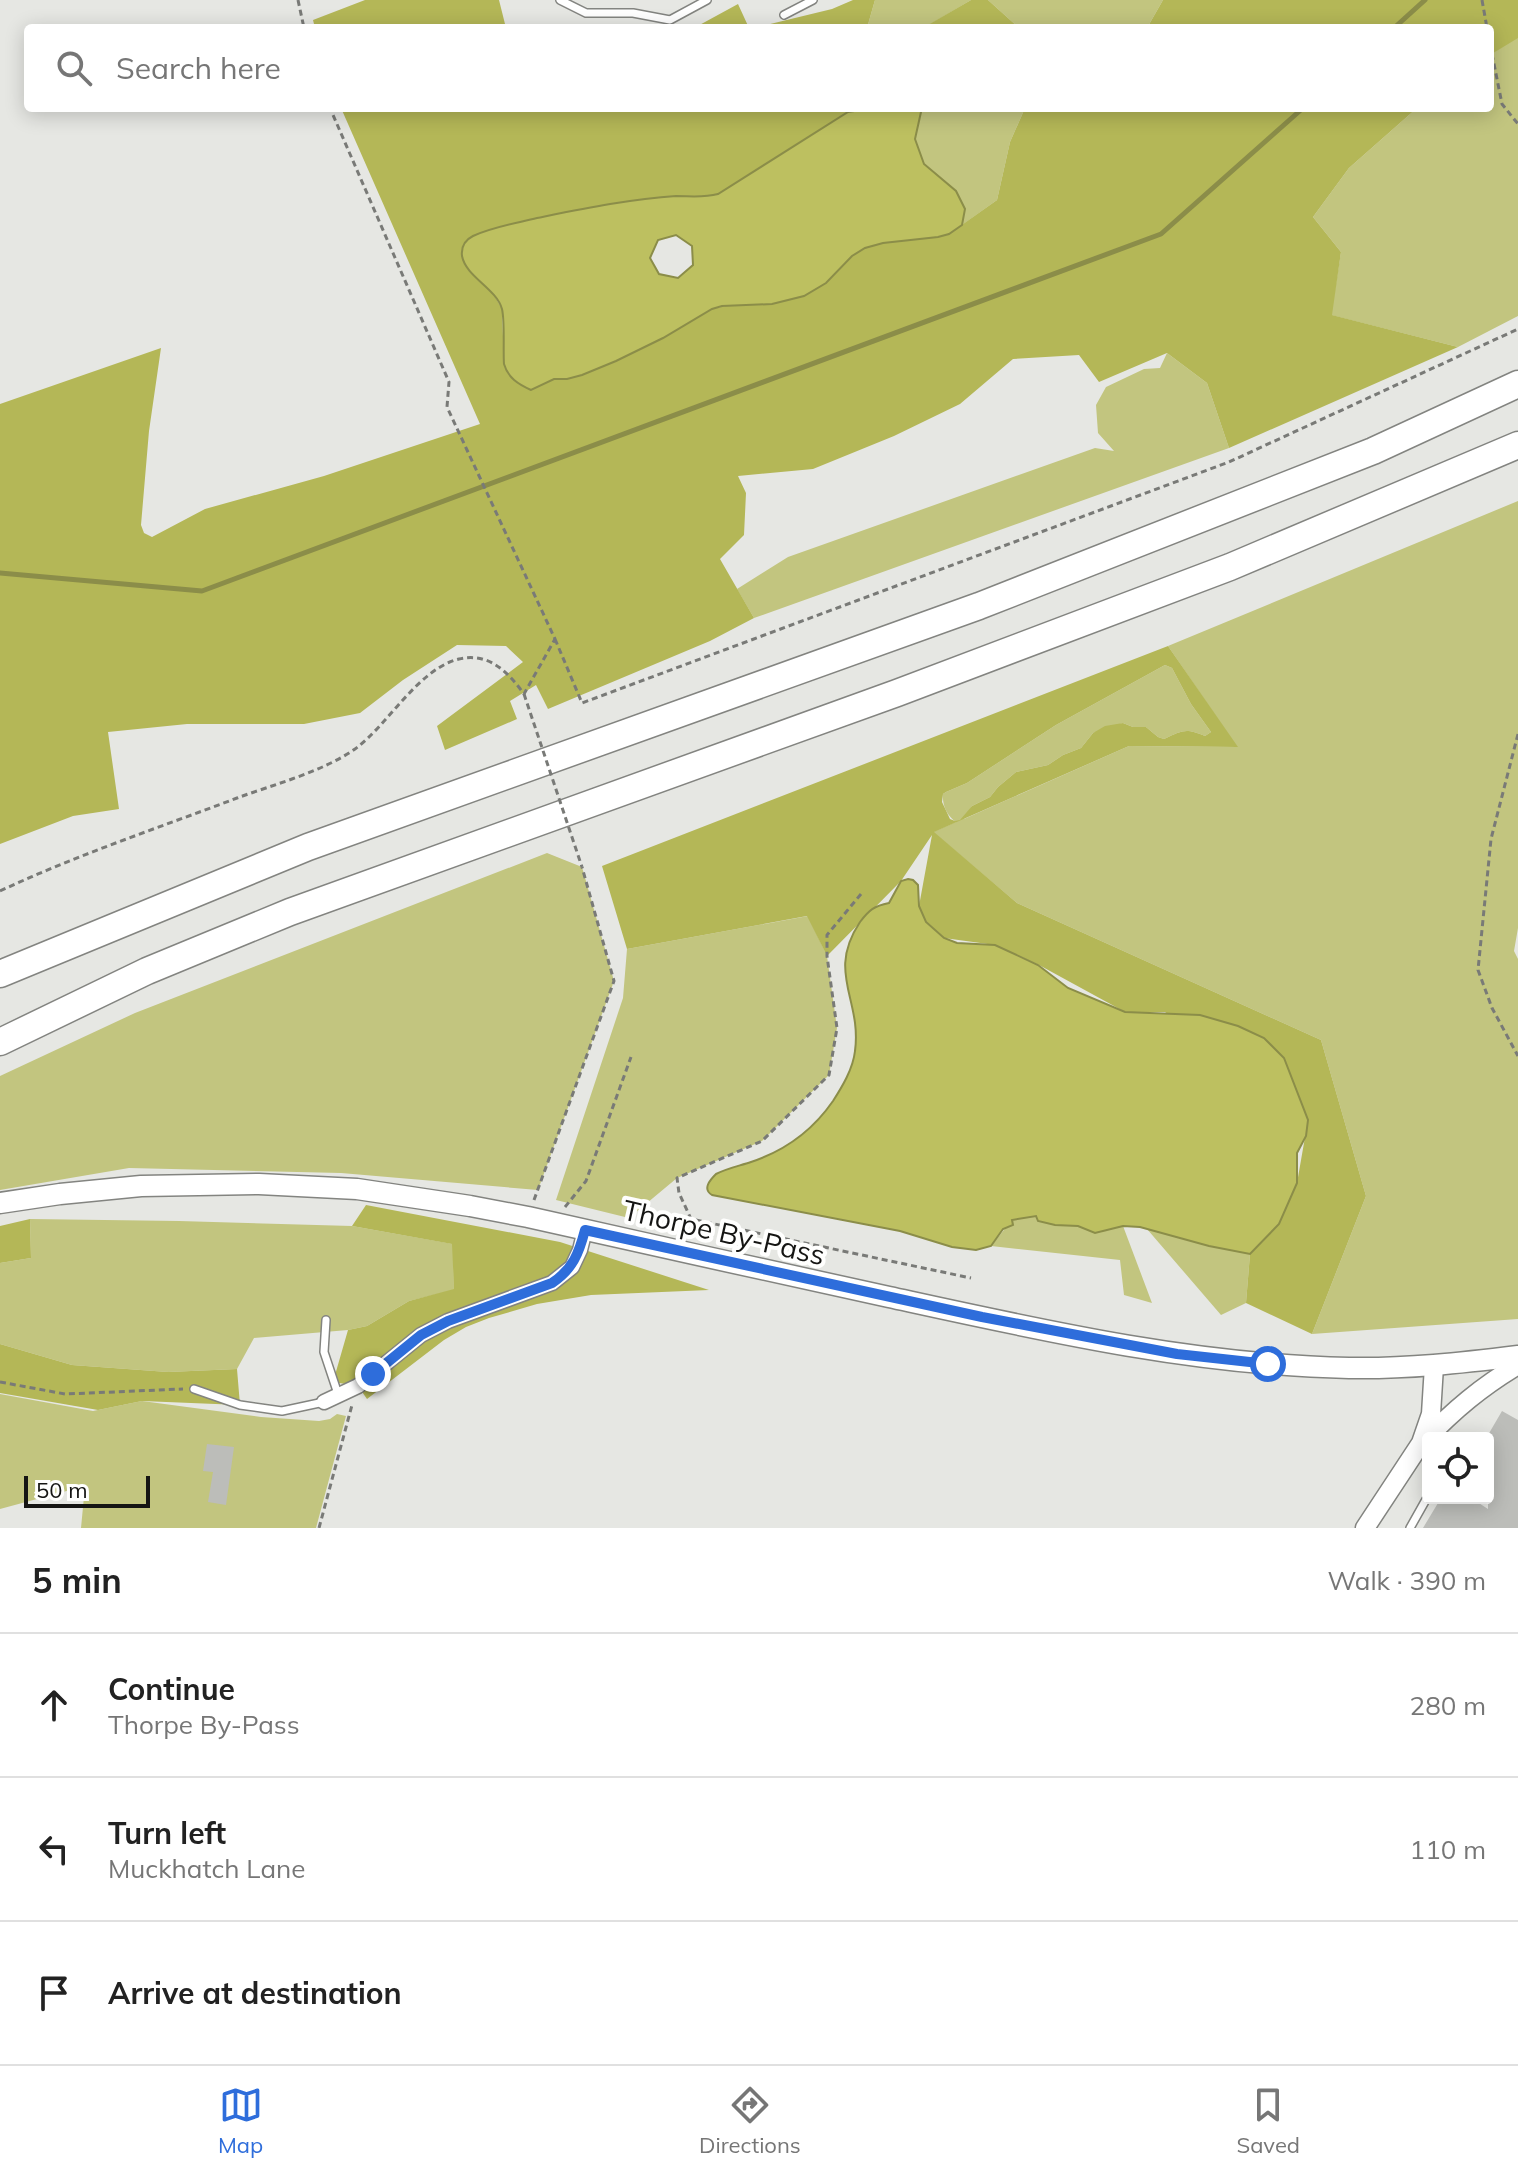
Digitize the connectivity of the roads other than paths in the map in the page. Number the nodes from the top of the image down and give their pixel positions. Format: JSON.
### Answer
{"nodes":[{"id":1,"x":560,"y":0,"type":"edge"},
{"id":2,"x":707,"y":0,"type":"edge"},
{"id":3,"x":813,"y":0,"type":"edge"},
{"id":4,"x":784,"y":15,"type":"dead end"},
{"id":5,"x":1518,"y":384,"type":"edge"},
{"id":6,"x":1518,"y":445,"type":"edge"},
{"id":7,"x":0,"y":974,"type":"edge"},
{"id":8,"x":0,"y":1042,"type":"edge"},
{"id":9,"x":0,"y":1203,"type":"edge"},
{"id":10,"x":585,"y":1230,"type":"junction"},
{"id":11,"x":326,"y":1320,"type":"dead end"},
{"id":12,"x":1518,"y":1356,"type":"edge"},
{"id":13,"x":1518,"y":1365,"type":"edge"},
{"id":14,"x":1434,"y":1366,"type":"junction"},
{"id":15,"x":194,"y":1389,"type":"road end"},
{"id":16,"x":339,"y":1397,"type":"junction"},
{"id":17,"x":324,"y":1402,"type":"joint"},
{"id":18,"x":1419,"y":1446,"type":"junction"},
{"id":19,"x":1424,"y":1504,"type":"edge"},
{"id":20,"x":1365,"y":1528,"type":"edge"},
{"id":21,"x":1410,"y":1528,"type":"edge"}],
"edges":[{"from":1,"to":2,"type":"lane"},
{"from":3,"to":4,"type":"lane"},
{"from":5,"to":7,"type":"highway"},
{"from":6,"to":8,"type":"highway"},
{"from":9,"to":10,"type":"main road","name":"Thorpe By-Pass"},
{"from":10,"to":14,"type":"main road","name":"Thorpe By-Pass"},
{"from":10,"to":16,"type":"street"},
{"from":11,"to":16,"type":"lane"},
{"from":12,"to":14,"type":"main road","name":"Thorpe By-Pass"},
{"from":13,"to":18,"type":"street"},
{"from":14,"to":18,"type":"street"},
{"from":15,"to":17,"type":"lane"},
{"from":16,"to":17,"type":"street"},
{"from":18,"to":20,"type":"street"},
{"from":19,"to":21,"type":"lane"}]}
